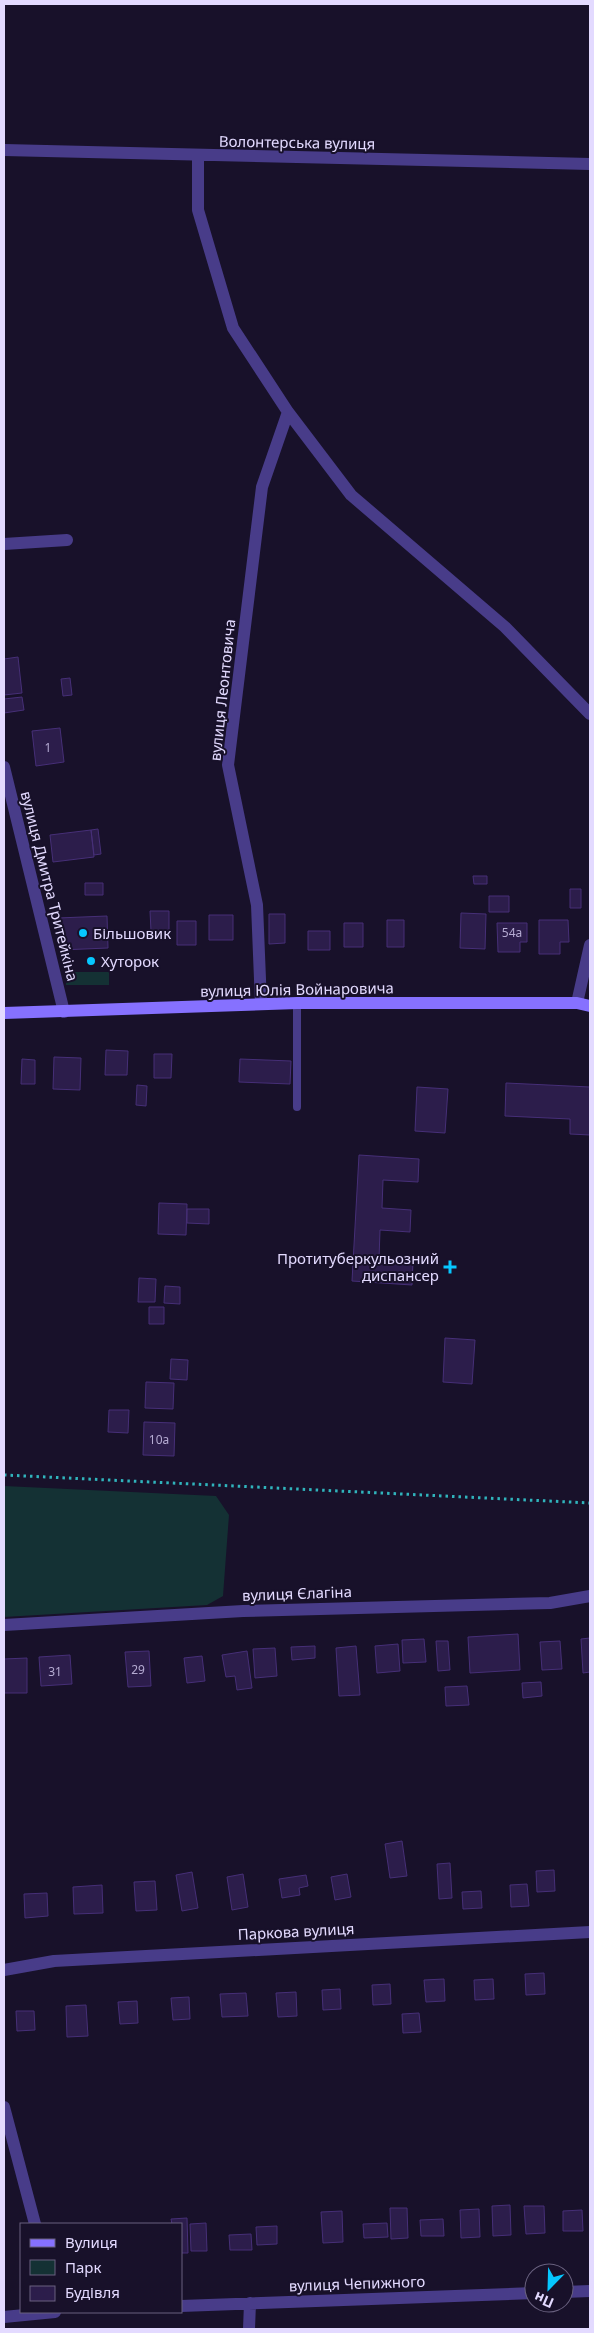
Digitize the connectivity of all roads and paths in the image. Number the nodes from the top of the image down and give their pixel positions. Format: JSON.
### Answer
{"nodes":[{"id":1,"x":4,"y":150,"type":"edge"},
{"id":2,"x":198,"y":156,"type":"junction"},
{"id":3,"x":590,"y":164,"type":"edge"},
{"id":4,"x":288,"y":412,"type":"junction"},
{"id":5,"x":67,"y":540,"type":"dead end"},
{"id":6,"x":4,"y":544,"type":"edge"},
{"id":7,"x":590,"y":714,"type":"edge"},
{"id":8,"x":4,"y":767,"type":"edge"},
{"id":9,"x":590,"y":944,"type":"edge"},
{"id":10,"x":298,"y":1003,"type":"junction"},
{"id":11,"x":577,"y":1003,"type":"junction"},
{"id":12,"x":261,"y":1004,"type":"junction"},
{"id":13,"x":590,"y":1006,"type":"edge"},
{"id":14,"x":64,"y":1012,"type":"junction"},
{"id":15,"x":4,"y":1013,"type":"edge"},
{"id":16,"x":297,"y":1107,"type":"dead end"},
{"id":17,"x":4,"y":1475,"type":"edge"},
{"id":18,"x":590,"y":1502,"type":"edge"},
{"id":19,"x":590,"y":1596,"type":"edge"},
{"id":20,"x":4,"y":1625,"type":"edge"},
{"id":21,"x":590,"y":1932,"type":"edge"},
{"id":22,"x":4,"y":1970,"type":"edge"},
{"id":23,"x":4,"y":2107,"type":"edge"},
{"id":24,"x":35,"y":2223,"type":"edge"},
{"id":25,"x":590,"y":2291,"type":"edge"},
{"id":26,"x":574,"y":2292,"type":"edge"},
{"id":27,"x":524,"y":2293,"type":"edge"},
{"id":28,"x":250,"y":2303,"type":"junction"},
{"id":29,"x":182,"y":2306,"type":"edge"},
{"id":30,"x":45,"y":2313,"type":"edge"},
{"id":31,"x":4,"y":2317,"type":"edge"},
{"id":32,"x":249,"y":2329,"type":"edge"}],
"edges":[{"from":1,"to":2,"type":"street","name":"Волонтерська вулиця"},
{"from":2,"to":3,"type":"street","name":"Волонтерська вулиця"},
{"from":2,"to":4,"type":"street"},
{"from":4,"to":7,"type":"street"},
{"from":4,"to":12,"type":"street","name":"вулиця Леонтовича"},
{"from":5,"to":6,"type":"street"},
{"from":8,"to":14,"type":"street","name":"вулиця Дмитра Тритейкіна"},
{"from":9,"to":11,"type":"street"},
{"from":10,"to":11,"type":"main road","name":"вулиця Юлія Войнаровича"},
{"from":10,"to":12,"type":"main road","name":"вулиця Юлія Войнаровича"},
{"from":10,"to":16,"type":"lane"},
{"from":11,"to":13,"type":"main road","name":"вулиця Юлія Войнаровича"},
{"from":12,"to":14,"type":"main road","name":"вулиця Юлія Войнаровича"},
{"from":14,"to":15,"type":"main road","name":"вулиця Юлія Войнаровича"},
{"from":17,"to":18,"type":"path"},
{"from":19,"to":20,"type":"street","name":"вулиця Єлагіна"},
{"from":21,"to":22,"type":"street","name":"Паркова вулиця"},
{"from":23,"to":24,"type":"street"},
{"from":25,"to":26,"type":"street"},
{"from":27,"to":28,"type":"street","name":"вулиця Чепижного"},
{"from":28,"to":29,"type":"street","name":"вулиця Чепижного"},
{"from":28,"to":32,"type":"street"},
{"from":30,"to":31,"type":"street"}]}
